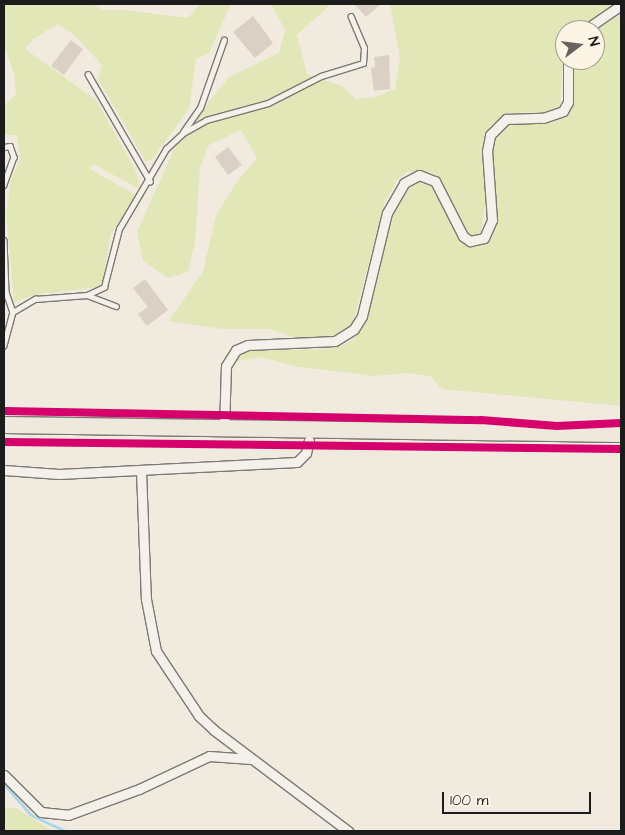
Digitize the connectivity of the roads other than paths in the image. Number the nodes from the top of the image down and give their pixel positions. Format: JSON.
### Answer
{"nodes":[{"id":1,"x":621,"y":5,"type":"edge"},
{"id":2,"x":350,"y":17,"type":"dead end"},
{"id":3,"x":599,"y":20,"type":"edge"},
{"id":4,"x":224,"y":40,"type":"dead end"},
{"id":5,"x":568,"y":70,"type":"edge"},
{"id":6,"x":88,"y":74,"type":"dead end"},
{"id":7,"x":183,"y":133,"type":"junction"},
{"id":8,"x":4,"y":148,"type":"edge"},
{"id":9,"x":150,"y":181,"type":"junction"},
{"id":10,"x":4,"y":185,"type":"edge"},
{"id":11,"x":4,"y":240,"type":"edge"},
{"id":12,"x":87,"y":295,"type":"junction"},
{"id":13,"x":116,"y":306,"type":"dead end"},
{"id":14,"x":13,"y":312,"type":"junction"},
{"id":15,"x":4,"y":346,"type":"edge"},
{"id":16,"x":4,"y":425,"type":"edge"},
{"id":17,"x":224,"y":429,"type":"junction"},
{"id":18,"x":4,"y":434,"type":"edge"},
{"id":19,"x":621,"y":434,"type":"edge"},
{"id":20,"x":309,"y":440,"type":"junction"},
{"id":21,"x":621,"y":441,"type":"edge"},
{"id":22,"x":4,"y":470,"type":"edge"},
{"id":23,"x":141,"y":471,"type":"junction"},
{"id":24,"x":254,"y":759,"type":"junction"},
{"id":25,"x":4,"y":775,"type":"edge"},
{"id":26,"x":348,"y":831,"type":"edge"}],
"edges":[{"from":1,"to":3,"type":"street"},
{"from":2,"to":7,"type":"lane"},
{"from":4,"to":7,"type":"lane"},
{"from":5,"to":17,"type":"street"},
{"from":6,"to":9,"type":"lane"},
{"from":7,"to":9,"type":"lane"},
{"from":8,"to":10,"type":"lane"},
{"from":9,"to":12,"type":"lane"},
{"from":11,"to":14,"type":"lane"},
{"from":12,"to":13,"type":"lane"},
{"from":12,"to":14,"type":"lane"},
{"from":14,"to":15,"type":"lane"},
{"from":16,"to":17,"type":"highway"},
{"from":17,"to":19,"type":"highway"},
{"from":18,"to":20,"type":"highway"},
{"from":20,"to":21,"type":"highway"},
{"from":20,"to":23,"type":"street"},
{"from":22,"to":23,"type":"street"},
{"from":23,"to":24,"type":"street"},
{"from":24,"to":25,"type":"street"},
{"from":24,"to":26,"type":"street"}]}
